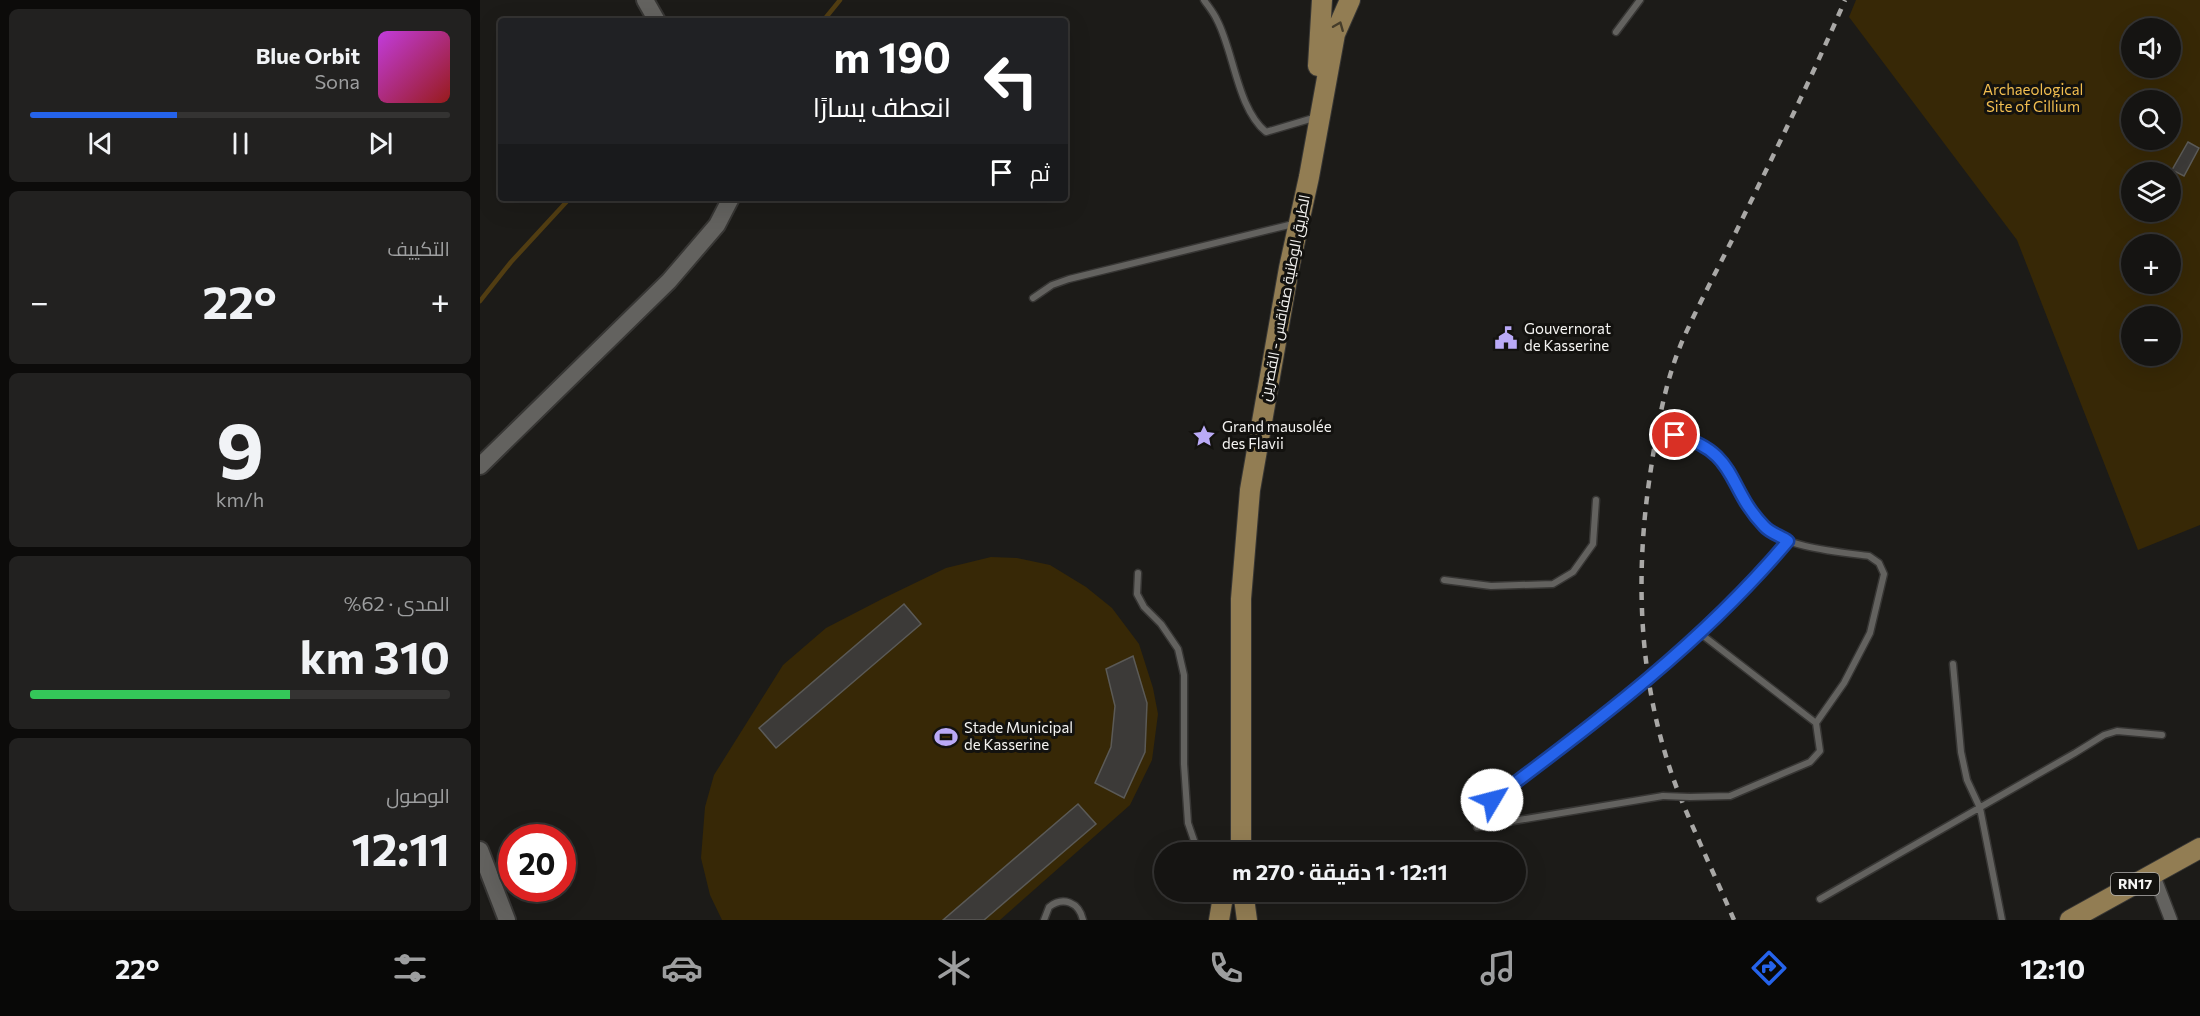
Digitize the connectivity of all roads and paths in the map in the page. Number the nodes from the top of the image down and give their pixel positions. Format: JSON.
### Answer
{"nodes":[{"id":1,"x":645,"y":0,"type":"edge"},
{"id":2,"x":1204,"y":0,"type":"edge"},
{"id":3,"x":1322,"y":0,"type":"edge"},
{"id":4,"x":1350,"y":0,"type":"edge"},
{"id":5,"x":1640,"y":0,"type":"edge"},
{"id":6,"x":655,"y":18,"type":"edge"},
{"id":7,"x":1616,"y":32,"type":"dead end"},
{"id":8,"x":1310,"y":118,"type":"junction"},
{"id":9,"x":729,"y":201,"type":"edge"},
{"id":10,"x":1289,"y":225,"type":"junction"},
{"id":11,"x":1033,"y":298,"type":"dead end"},
{"id":12,"x":1675,"y":435,"type":"dead end"},
{"id":13,"x":480,"y":466,"type":"edge"},
{"id":14,"x":1596,"y":501,"type":"dead end"},
{"id":15,"x":1788,"y":541,"type":"junction"},
{"id":16,"x":1138,"y":573,"type":"dead end"},
{"id":17,"x":1444,"y":580,"type":"dead end"},
{"id":18,"x":1701,"y":634,"type":"junction"},
{"id":19,"x":1953,"y":664,"type":"dead end"},
{"id":20,"x":1816,"y":723,"type":"junction"},
{"id":21,"x":2162,"y":735,"type":"dead end"},
{"id":22,"x":1980,"y":808,"type":"junction"},
{"id":23,"x":1473,"y":814,"type":"dead end"},
{"id":24,"x":1477,"y":827,"type":"dead end"},
{"id":25,"x":1195,"y":842,"type":"edge"},
{"id":26,"x":1227,"y":842,"type":"edge"},
{"id":27,"x":1240,"y":842,"type":"edge"},
{"id":28,"x":2200,"y":848,"type":"edge"},
{"id":29,"x":480,"y":850,"type":"edge"},
{"id":30,"x":2153,"y":873,"type":"junction"},
{"id":31,"x":1820,"y":898,"type":"dead end"},
{"id":32,"x":1225,"y":902,"type":"edge"},
{"id":33,"x":1235,"y":902,"type":"edge"},
{"id":34,"x":507,"y":920,"type":"edge"},
{"id":35,"x":1044,"y":920,"type":"edge"},
{"id":36,"x":1083,"y":920,"type":"edge"},
{"id":37,"x":1219,"y":920,"type":"edge"},
{"id":38,"x":1247,"y":920,"type":"edge"},
{"id":39,"x":2002,"y":920,"type":"edge"},
{"id":40,"x":2070,"y":920,"type":"edge"},
{"id":41,"x":2171,"y":920,"type":"edge"}],
"edges":[{"from":1,"to":6,"type":"street"},
{"from":2,"to":8,"type":"lane"},
{"from":3,"to":8,"type":"main road","name":"الطريق الوطنية صفاقس - القصرين"},
{"from":27,"to":4,"type":"main road","name":"الطريق الوطنية صفاقس - القصرين","one_way":true},
{"from":5,"to":7,"type":"lane"},
{"from":8,"to":10,"type":"main road","name":"الطريق الوطنية صفاقس - القصرين"},
{"from":9,"to":13,"type":"street"},
{"from":10,"to":11,"type":"lane"},
{"from":10,"to":26,"type":"main road","name":"الطريق الوطنية صفاقس - القصرين"},
{"from":12,"to":15,"type":"lane"},
{"from":14,"to":17,"type":"lane"},
{"from":15,"to":18,"type":"lane"},
{"from":15,"to":20,"type":"lane"},
{"from":16,"to":25,"type":"lane"},
{"from":18,"to":20,"type":"lane"},
{"from":18,"to":23,"type":"lane","bridge":true},
{"from":19,"to":22,"type":"lane"},
{"from":20,"to":24,"type":"lane","bridge":true},
{"from":21,"to":22,"type":"lane"},
{"from":22,"to":31,"type":"lane"},
{"from":22,"to":39,"type":"lane"},
{"from":28,"to":30,"type":"main road","number":"RN17"},
{"from":29,"to":34,"type":"street"},
{"from":30,"to":40,"type":"main road","number":"RN17"},
{"from":30,"to":41,"type":"street"},
{"from":32,"to":37,"type":"main road"},
{"from":33,"to":38,"type":"main road"},
{"from":35,"to":36,"type":"lane"}]}
